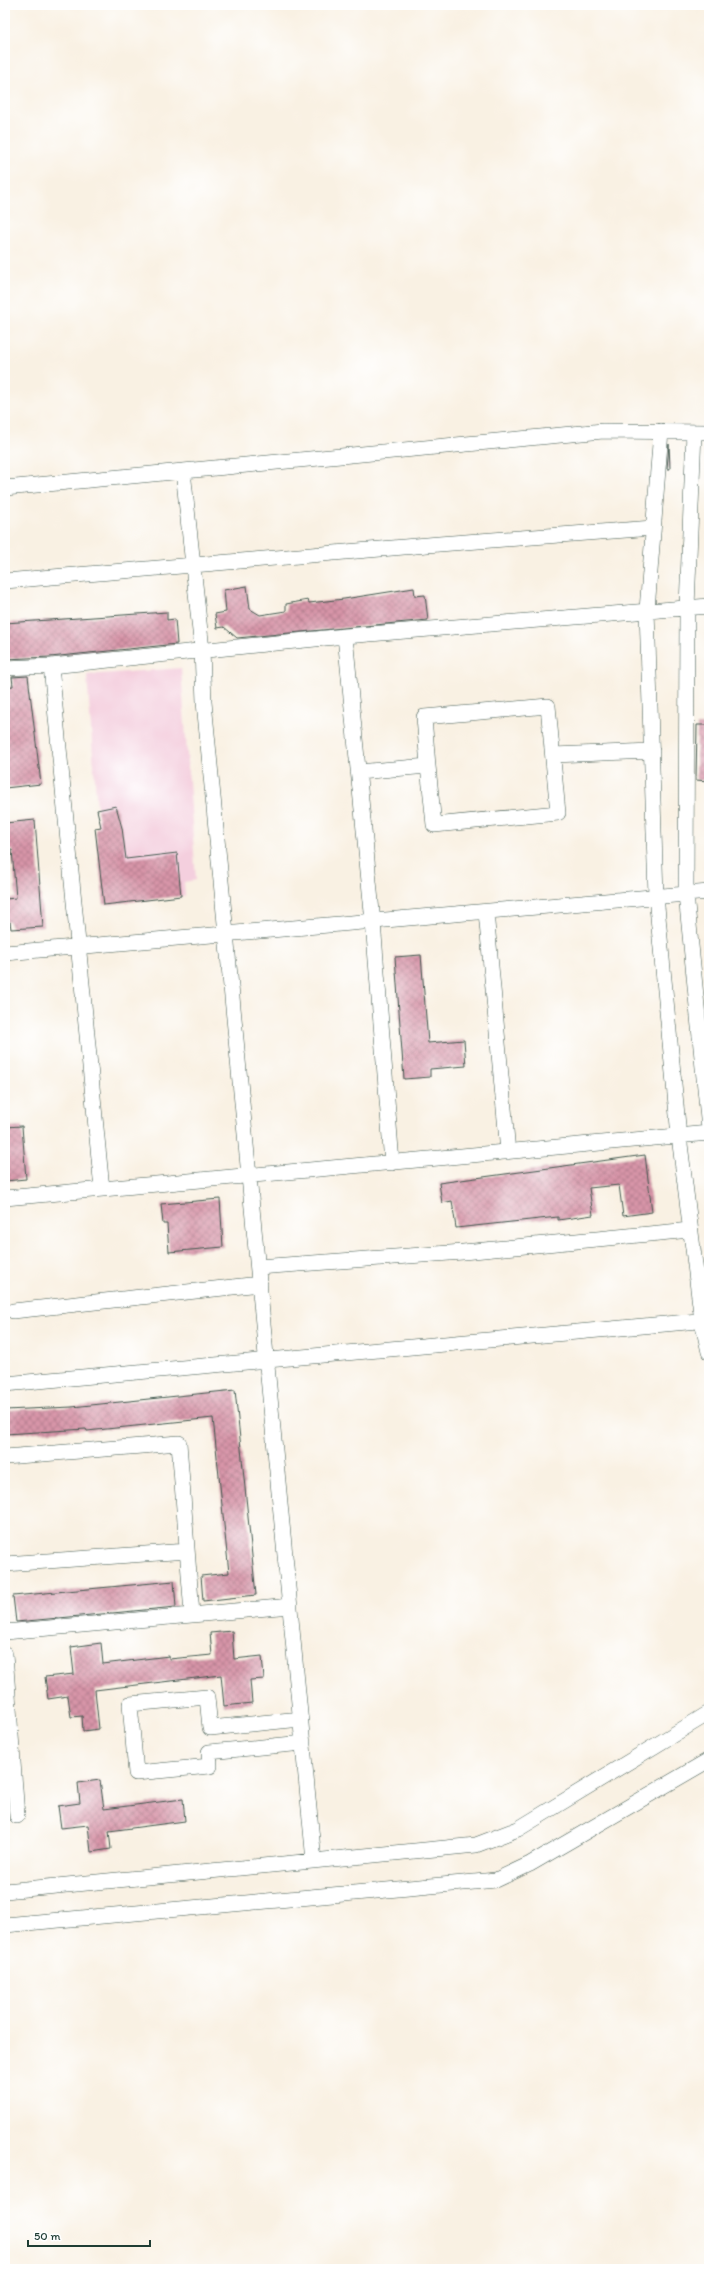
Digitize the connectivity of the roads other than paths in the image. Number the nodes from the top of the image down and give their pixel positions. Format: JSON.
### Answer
{"nodes":[{"id":1,"x":661,"y":431,"type":"junction"},
{"id":2,"x":694,"y":432,"type":"junction"},
{"id":3,"x":709,"y":432,"type":"edge"},
{"id":4,"x":183,"y":471,"type":"junction"},
{"id":5,"x":5,"y":488,"type":"edge"},
{"id":6,"x":653,"y":528,"type":"junction"},
{"id":7,"x":192,"y":565,"type":"junction"},
{"id":8,"x":5,"y":581,"type":"edge"},
{"id":9,"x":709,"y":606,"type":"edge"},
{"id":10,"x":687,"y":607,"type":"junction"},
{"id":11,"x":648,"y":610,"type":"junction"},
{"id":12,"x":345,"y":636,"type":"junction"},
{"id":13,"x":202,"y":650,"type":"junction"},
{"id":14,"x":51,"y":666,"type":"junction"},
{"id":15,"x":5,"y":668,"type":"edge"},
{"id":16,"x":652,"y":751,"type":"junction"},
{"id":17,"x":553,"y":755,"type":"junction"},
{"id":18,"x":428,"y":766,"type":"junction"},
{"id":19,"x":358,"y":772,"type":"junction"},
{"id":20,"x":709,"y":892,"type":"edge"},
{"id":21,"x":686,"y":894,"type":"junction"},
{"id":22,"x":656,"y":896,"type":"junction"},
{"id":23,"x":486,"y":912,"type":"junction"},
{"id":24,"x":373,"y":922,"type":"junction"},
{"id":25,"x":226,"y":934,"type":"junction"},
{"id":26,"x":78,"y":946,"type":"junction"},
{"id":27,"x":5,"y":953,"type":"edge"},
{"id":28,"x":709,"y":1129,"type":"edge"},
{"id":29,"x":709,"y":1133,"type":"edge"},
{"id":30,"x":679,"y":1136,"type":"junction"},
{"id":31,"x":508,"y":1152,"type":"junction"},
{"id":32,"x":392,"y":1163,"type":"junction"},
{"id":33,"x":250,"y":1177,"type":"junction"},
{"id":34,"x":102,"y":1190,"type":"junction"},
{"id":35,"x":5,"y":1198,"type":"edge"},
{"id":36,"x":690,"y":1230,"type":"junction"},
{"id":37,"x":258,"y":1267,"type":"junction"},
{"id":38,"x":260,"y":1284,"type":"junction"},
{"id":39,"x":13,"y":1311,"type":"dead end"},
{"id":40,"x":705,"y":1320,"type":"edge"},
{"id":41,"x":709,"y":1352,"type":"edge"},
{"id":42,"x":267,"y":1362,"type":"junction"},
{"id":43,"x":5,"y":1384,"type":"edge"},
{"id":44,"x":5,"y":1457,"type":"edge"},
{"id":45,"x":187,"y":1551,"type":"junction"},
{"id":46,"x":5,"y":1564,"type":"edge"},
{"id":47,"x":290,"y":1606,"type":"junction"},
{"id":48,"x":192,"y":1614,"type":"junction"},
{"id":49,"x":5,"y":1632,"type":"edge"},
{"id":50,"x":5,"y":1654,"type":"edge"},
{"id":51,"x":709,"y":1713,"type":"edge"},
{"id":52,"x":301,"y":1719,"type":"junction"},
{"id":53,"x":303,"y":1743,"type":"junction"},
{"id":54,"x":709,"y":1760,"type":"edge"},
{"id":55,"x":17,"y":1816,"type":"dead end"},
{"id":56,"x":314,"y":1861,"type":"junction"},
{"id":57,"x":5,"y":1891,"type":"edge"},
{"id":58,"x":5,"y":1925,"type":"edge"}],
"edges":[{"from":1,"to":2,"type":"street"},
{"from":1,"to":4,"type":"street"},
{"from":1,"to":6,"type":"street"},
{"from":2,"to":3,"type":"street"},
{"from":2,"to":10,"type":"street"},
{"from":4,"to":5,"type":"street"},
{"from":4,"to":7,"type":"street"},
{"from":6,"to":7,"type":"street"},
{"from":6,"to":11,"type":"street"},
{"from":7,"to":8,"type":"street"},
{"from":7,"to":13,"type":"street"},
{"from":9,"to":10,"type":"street"},
{"from":10,"to":11,"type":"street"},
{"from":10,"to":21,"type":"street"},
{"from":11,"to":12,"type":"street"},
{"from":11,"to":16,"type":"street"},
{"from":12,"to":13,"type":"street"},
{"from":12,"to":19,"type":"street"},
{"from":13,"to":14,"type":"street"},
{"from":13,"to":25,"type":"street"},
{"from":14,"to":15,"type":"street"},
{"from":14,"to":26,"type":"street"},
{"from":16,"to":17,"type":"street"},
{"from":16,"to":22,"type":"street"},
{"from":17,"to":18,"type":"street"},
{"from":17,"to":18,"type":"street"},
{"from":18,"to":19,"type":"street"},
{"from":19,"to":24,"type":"street"},
{"from":20,"to":21,"type":"street"},
{"from":21,"to":22,"type":"street"},
{"from":21,"to":28,"type":"street"},
{"from":22,"to":23,"type":"street"},
{"from":22,"to":30,"type":"street"},
{"from":23,"to":24,"type":"street"},
{"from":23,"to":31,"type":"street"},
{"from":24,"to":25,"type":"street"},
{"from":24,"to":32,"type":"street"},
{"from":25,"to":26,"type":"street"},
{"from":25,"to":33,"type":"street"},
{"from":26,"to":27,"type":"street"},
{"from":26,"to":34,"type":"street"},
{"from":29,"to":30,"type":"street"},
{"from":30,"to":31,"type":"street"},
{"from":30,"to":36,"type":"street"},
{"from":31,"to":32,"type":"street"},
{"from":32,"to":33,"type":"street"},
{"from":33,"to":34,"type":"street"},
{"from":33,"to":37,"type":"street"},
{"from":34,"to":35,"type":"street"},
{"from":36,"to":37,"type":"street"},
{"from":36,"to":40,"type":"street"},
{"from":37,"to":38,"type":"street"},
{"from":38,"to":39,"type":"street"},
{"from":38,"to":42,"type":"street"},
{"from":40,"to":41,"type":"street"},
{"from":40,"to":42,"type":"street"},
{"from":42,"to":43,"type":"street"},
{"from":42,"to":47,"type":"street"},
{"from":44,"to":45,"type":"street"},
{"from":45,"to":46,"type":"street"},
{"from":45,"to":48,"type":"street"},
{"from":47,"to":48,"type":"street"},
{"from":47,"to":52,"type":"street"},
{"from":48,"to":49,"type":"street"},
{"from":50,"to":55,"type":"street"},
{"from":51,"to":56,"type":"street"},
{"from":52,"to":53,"type":"street"},
{"from":52,"to":53,"type":"street"},
{"from":53,"to":56,"type":"street"},
{"from":54,"to":58,"type":"street"},
{"from":56,"to":57,"type":"street"}]}
